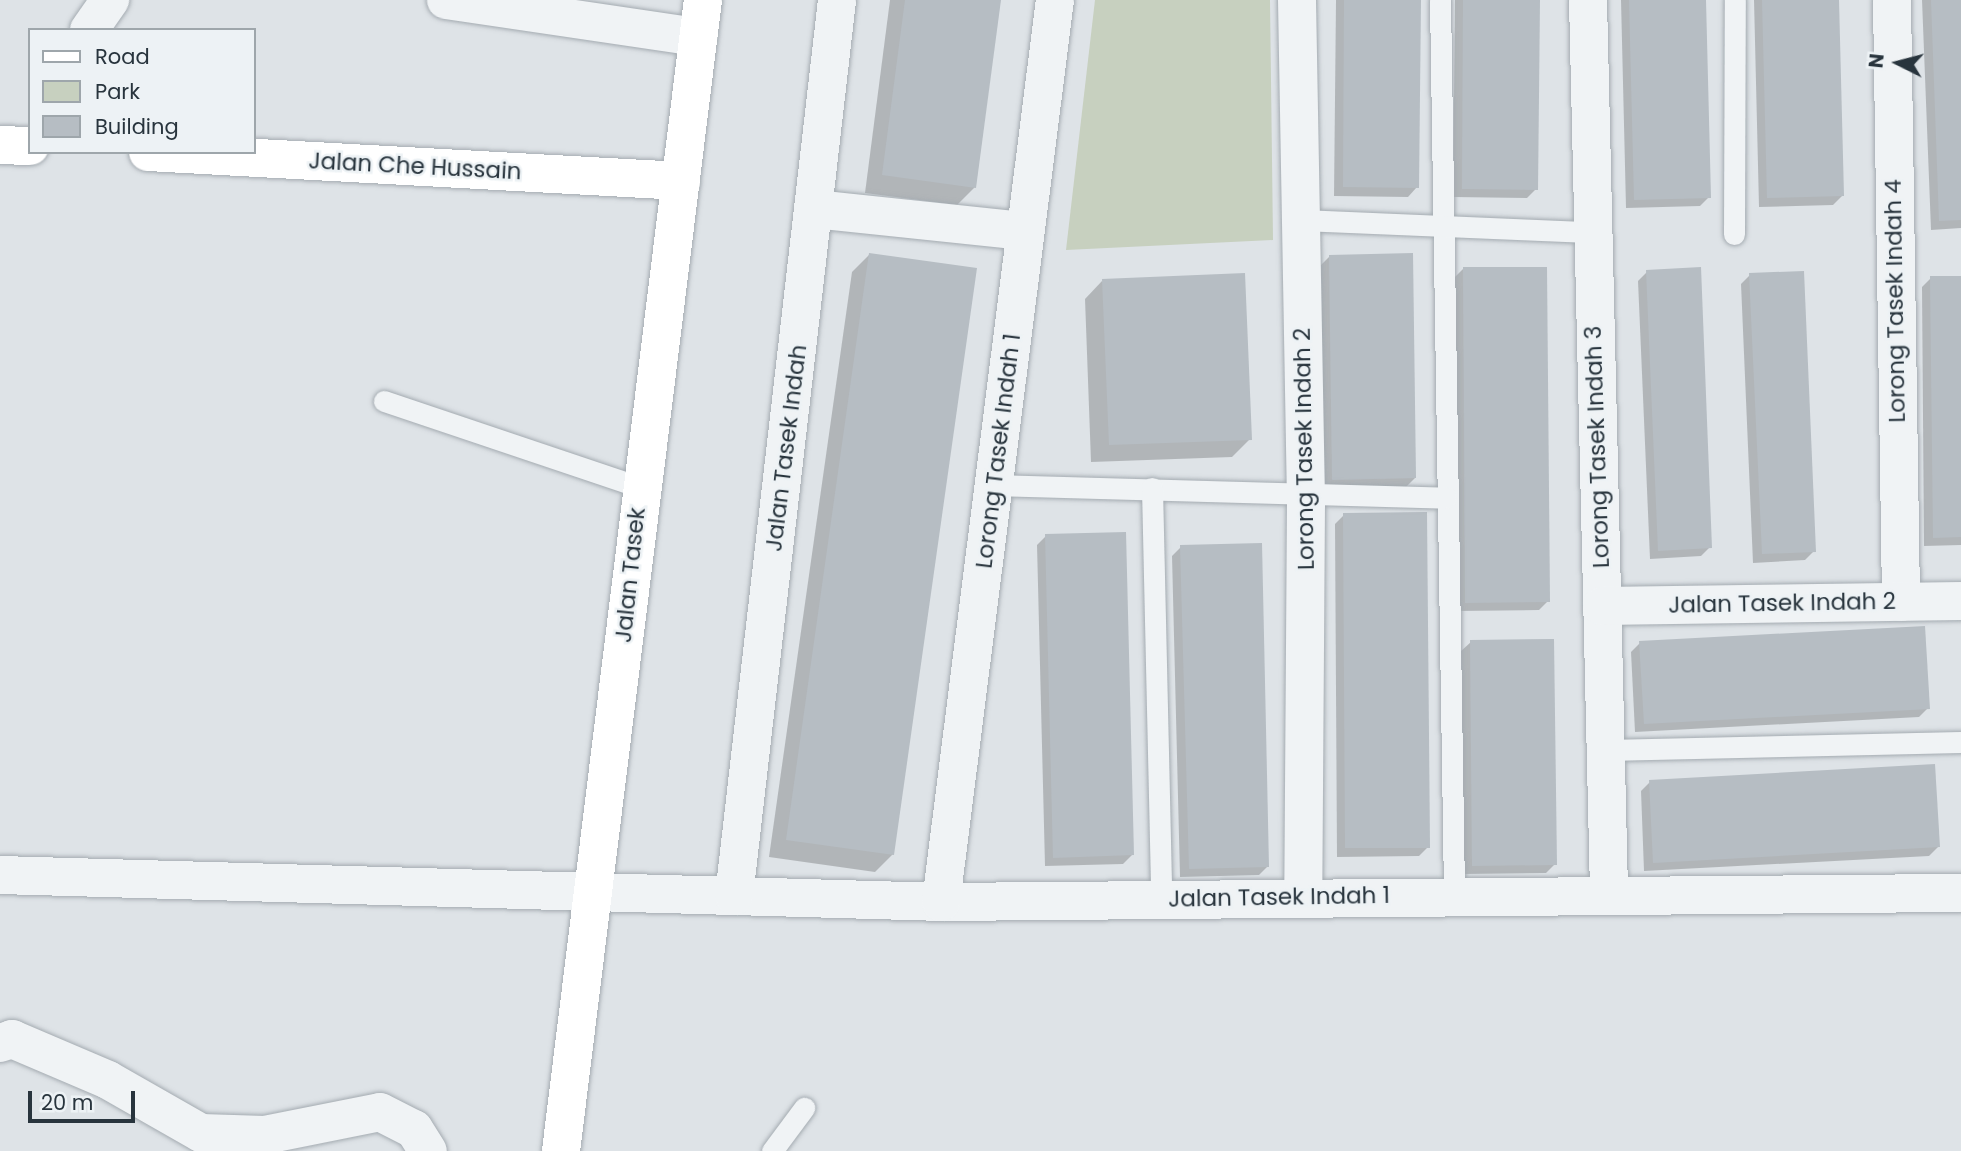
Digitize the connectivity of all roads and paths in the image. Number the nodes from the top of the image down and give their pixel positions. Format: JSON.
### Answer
{"nodes":[{"id":1,"x":110,"y":0,"type":"edge"},
{"id":2,"x":446,"y":0,"type":"edge"},
{"id":3,"x":837,"y":0,"type":"edge"},
{"id":4,"x":1055,"y":0,"type":"edge"},
{"id":5,"x":1297,"y":0,"type":"edge"},
{"id":6,"x":1440,"y":0,"type":"edge"},
{"id":7,"x":1588,"y":0,"type":"edge"},
{"id":8,"x":1735,"y":0,"type":"edge"},
{"id":9,"x":1892,"y":0,"type":"edge"},
{"id":10,"x":700,"y":18,"type":"edge"},
{"id":11,"x":90,"y":28,"type":"edge"},
{"id":12,"x":0,"y":145,"type":"edge"},
{"id":13,"x":28,"y":146,"type":"edge"},
{"id":14,"x":185,"y":154,"type":"edge"},
{"id":15,"x":681,"y":181,"type":"junction"},
{"id":16,"x":814,"y":209,"type":"junction"},
{"id":17,"x":1300,"y":220,"type":"junction"},
{"id":18,"x":1441,"y":226,"type":"junction"},
{"id":19,"x":1026,"y":231,"type":"junction"},
{"id":20,"x":1591,"y":232,"type":"junction"},
{"id":21,"x":1734,"y":234,"type":"dead end"},
{"id":22,"x":384,"y":401,"type":"dead end"},
{"id":23,"x":994,"y":485,"type":"junction"},
{"id":24,"x":639,"y":487,"type":"junction"},
{"id":25,"x":1152,"y":488,"type":"junction"},
{"id":26,"x":1306,"y":494,"type":"junction"},
{"id":27,"x":1446,"y":498,"type":"junction"},
{"id":28,"x":1961,"y":601,"type":"edge"},
{"id":29,"x":1901,"y":602,"type":"junction"},
{"id":30,"x":1602,"y":606,"type":"junction"},
{"id":31,"x":1961,"y":743,"type":"edge"},
{"id":32,"x":1606,"y":750,"type":"junction"},
{"id":33,"x":0,"y":875,"type":"edge"},
{"id":34,"x":598,"y":888,"type":"junction"},
{"id":35,"x":1609,"y":893,"type":"junction"},
{"id":36,"x":1961,"y":893,"type":"edge"},
{"id":37,"x":1454,"y":896,"type":"junction"},
{"id":38,"x":734,"y":897,"type":"junction"},
{"id":39,"x":1303,"y":897,"type":"junction"},
{"id":40,"x":1160,"y":899,"type":"junction"},
{"id":41,"x":941,"y":902,"type":"junction"},
{"id":42,"x":0,"y":1043,"type":"edge"},
{"id":43,"x":804,"y":1108,"type":"dead end"},
{"id":44,"x":428,"y":1151,"type":"edge"},
{"id":45,"x":561,"y":1151,"type":"edge"},
{"id":46,"x":772,"y":1151,"type":"edge"}],
"edges":[{"from":1,"to":11,"type":"street"},
{"from":2,"to":10,"type":"street"},
{"from":3,"to":16,"type":"street","name":"Jalan Tasek Indah"},
{"from":4,"to":19,"type":"street","name":"Lorong Tasek Indah 1"},
{"from":5,"to":17,"type":"street","name":"Lorong Tasek Indah 2"},
{"from":6,"to":18,"type":"lane"},
{"from":7,"to":20,"type":"street","name":"Lorong Tasek Indah 3"},
{"from":8,"to":21,"type":"lane"},
{"from":9,"to":29,"type":"street","name":"Lorong Tasek Indah 4"},
{"from":10,"to":15,"type":"main road","name":"Jalan Tasek"},
{"from":12,"to":13,"type":"main road"},
{"from":14,"to":15,"type":"main road","name":"Jalan Che Hussain"},
{"from":15,"to":24,"type":"main road","name":"Jalan Tasek"},
{"from":16,"to":19,"type":"street"},
{"from":16,"to":38,"type":"street","name":"Jalan Tasek Indah"},
{"from":17,"to":18,"type":"lane"},
{"from":17,"to":26,"type":"street","name":"Lorong Tasek Indah 2"},
{"from":18,"to":20,"type":"lane"},
{"from":18,"to":27,"type":"lane"},
{"from":19,"to":23,"type":"street","name":"Lorong Tasek Indah 1"},
{"from":20,"to":30,"type":"street","name":"Lorong Tasek Indah 3"},
{"from":22,"to":24,"type":"lane"},
{"from":23,"to":25,"type":"lane"},
{"from":23,"to":41,"type":"street","name":"Lorong Tasek Indah 1"},
{"from":24,"to":34,"type":"main road","name":"Jalan Tasek"},
{"from":25,"to":26,"type":"lane"},
{"from":25,"to":40,"type":"lane"},
{"from":26,"to":27,"type":"lane"},
{"from":26,"to":39,"type":"street","name":"Lorong Tasek Indah 2"},
{"from":27,"to":37,"type":"lane"},
{"from":28,"to":29,"type":"street","name":"Jalan Tasek Indah 2"},
{"from":29,"to":30,"type":"street","name":"Jalan Tasek Indah 2"},
{"from":30,"to":32,"type":"street","name":"Lorong Tasek Indah 3"},
{"from":31,"to":32,"type":"lane"},
{"from":32,"to":35,"type":"street","name":"Lorong Tasek Indah 3"},
{"from":33,"to":34,"type":"street","name":"Jalan Tasek Indah 1"},
{"from":34,"to":38,"type":"street","name":"Jalan Tasek Indah 1"},
{"from":34,"to":45,"type":"main road","name":"Jalan Tasek"},
{"from":35,"to":36,"type":"street","name":"Jalan Tasek Indah 1"},
{"from":35,"to":37,"type":"street","name":"Jalan Tasek Indah 1"},
{"from":37,"to":39,"type":"street","name":"Jalan Tasek Indah 1"},
{"from":38,"to":41,"type":"street","name":"Jalan Tasek Indah 1"},
{"from":39,"to":40,"type":"street","name":"Jalan Tasek Indah 1"},
{"from":40,"to":41,"type":"street","name":"Jalan Tasek Indah 1"},
{"from":42,"to":44,"type":"street"},
{"from":43,"to":46,"type":"lane"}]}
